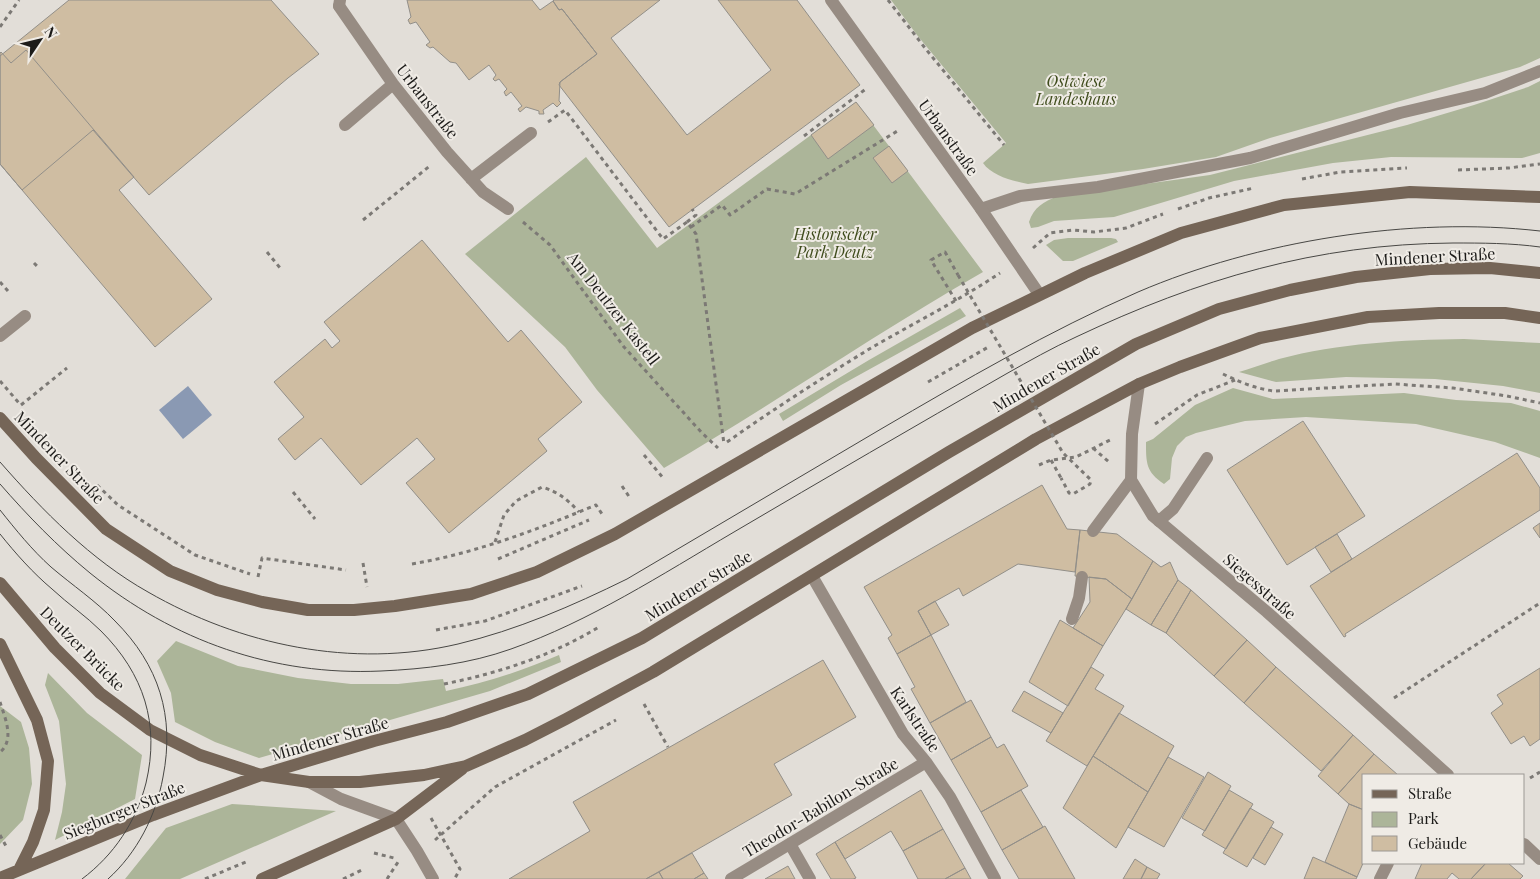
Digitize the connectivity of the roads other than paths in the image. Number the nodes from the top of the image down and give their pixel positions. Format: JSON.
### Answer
{"nodes":[{"id":1,"x":831,"y":0,"type":"edge"},
{"id":2,"x":340,"y":3,"type":"edge"},
{"id":3,"x":1540,"y":71,"type":"edge"},
{"id":4,"x":393,"y":84,"type":"junction"},
{"id":5,"x":345,"y":125,"type":"dead end"},
{"id":6,"x":531,"y":133,"type":"road end"},
{"id":7,"x":470,"y":179,"type":"junction"},
{"id":8,"x":1540,"y":197,"type":"edge"},
{"id":9,"x":508,"y":209,"type":"road end"},
{"id":10,"x":981,"y":209,"type":"junction"},
{"id":11,"x":1540,"y":273,"type":"edge"},
{"id":12,"x":1039,"y":294,"type":"junction"},
{"id":13,"x":25,"y":316,"type":"dead end"},
{"id":14,"x":1540,"y":318,"type":"edge"},
{"id":15,"x":0,"y":336,"type":"edge"},
{"id":16,"x":1140,"y":384,"type":"junction"},
{"id":17,"x":0,"y":418,"type":"edge"},
{"id":18,"x":1207,"y":458,"type":"dead end"},
{"id":19,"x":1131,"y":480,"type":"junction"},
{"id":20,"x":1160,"y":521,"type":"junction"},
{"id":21,"x":1093,"y":531,"type":"dead end"},
{"id":22,"x":812,"y":576,"type":"junction"},
{"id":23,"x":1082,"y":577,"type":"dead end"},
{"id":24,"x":0,"y":583,"type":"edge"},
{"id":25,"x":1072,"y":618,"type":"dead end"},
{"id":26,"x":0,"y":644,"type":"edge"},
{"id":27,"x":926,"y":762,"type":"junction"},
{"id":28,"x":466,"y":766,"type":"junction"},
{"id":29,"x":1433,"y":770,"type":"edge"},
{"id":30,"x":1445,"y":774,"type":"edge"},
{"id":31,"x":261,"y":775,"type":"junction"},
{"id":32,"x":309,"y":782,"type":"junction"},
{"id":33,"x":396,"y":819,"type":"junction"},
{"id":34,"x":790,"y":844,"type":"junction"},
{"id":35,"x":1525,"y":845,"type":"edge"},
{"id":36,"x":1540,"y":859,"type":"edge"},
{"id":37,"x":1388,"y":864,"type":"edge"},
{"id":38,"x":18,"y":870,"type":"junction"},
{"id":39,"x":0,"y":878,"type":"edge"},
{"id":40,"x":262,"y":879,"type":"edge"},
{"id":41,"x":433,"y":879,"type":"edge"},
{"id":42,"x":731,"y":879,"type":"edge"},
{"id":43,"x":810,"y":879,"type":"edge"},
{"id":44,"x":995,"y":879,"type":"edge"},
{"id":45,"x":1380,"y":879,"type":"edge"}],
"edges":[{"from":1,"to":10,"type":"street","name":"Urbanstraße"},
{"from":2,"to":4,"type":"street","name":"Urbanstraße"},
{"from":3,"to":10,"type":"street"},
{"from":4,"to":5,"type":"street"},
{"from":4,"to":7,"type":"street","name":"Urbanstraße"},
{"from":6,"to":7,"type":"street"},
{"from":7,"to":9,"type":"street","name":"Urbanstraße"},
{"from":8,"to":12,"type":"main road","name":"Mindener Straße"},
{"from":10,"to":12,"type":"street","name":"Urbanstraße"},
{"from":11,"to":31,"type":"main road","name":"Mindener Straße"},
{"from":12,"to":17,"type":"main road","name":"Mindener Straße"},
{"from":13,"to":15,"type":"street"},
{"from":14,"to":16,"type":"main road","name":"Mindener Straße"},
{"from":16,"to":19,"type":"street"},
{"from":16,"to":22,"type":"main road","name":"Mindener Straße"},
{"from":18,"to":20,"type":"street"},
{"from":19,"to":20,"type":"street","name":"Siegesstraße"},
{"from":19,"to":21,"type":"street"},
{"from":20,"to":29,"type":"street","name":"Siegesstraße"},
{"from":22,"to":27,"type":"street","name":"Karlstraße"},
{"from":22,"to":28,"type":"main road","name":"Mindener Straße"},
{"from":23,"to":25,"type":"street"},
{"from":24,"to":31,"type":"main road","name":"Deutzer Brücke"},
{"from":26,"to":38,"type":"main road"},
{"from":27,"to":34,"type":"street","name":"Theodor-Babilon-Straße"},
{"from":27,"to":44,"type":"street","name":"Karlstraße"},
{"from":28,"to":32,"type":"main road","name":"Mindener Straße"},
{"from":28,"to":33,"type":"main road"},
{"from":29,"to":30,"type":"street","name":"Siegesstraße"},
{"from":31,"to":32,"type":"main road","name":"Mindener Straße"},
{"from":31,"to":38,"type":"main road","name":"Siegburger Straße"},
{"from":32,"to":33,"type":"street"},
{"from":33,"to":40,"type":"main road"},
{"from":33,"to":41,"type":"street"},
{"from":34,"to":42,"type":"street","name":"Theodor-Babilon-Straße"},
{"from":34,"to":43,"type":"street"},
{"from":35,"to":36,"type":"street"},
{"from":37,"to":45,"type":"street"},
{"from":38,"to":39,"type":"main road","name":"Siegburger Straße"}]}
